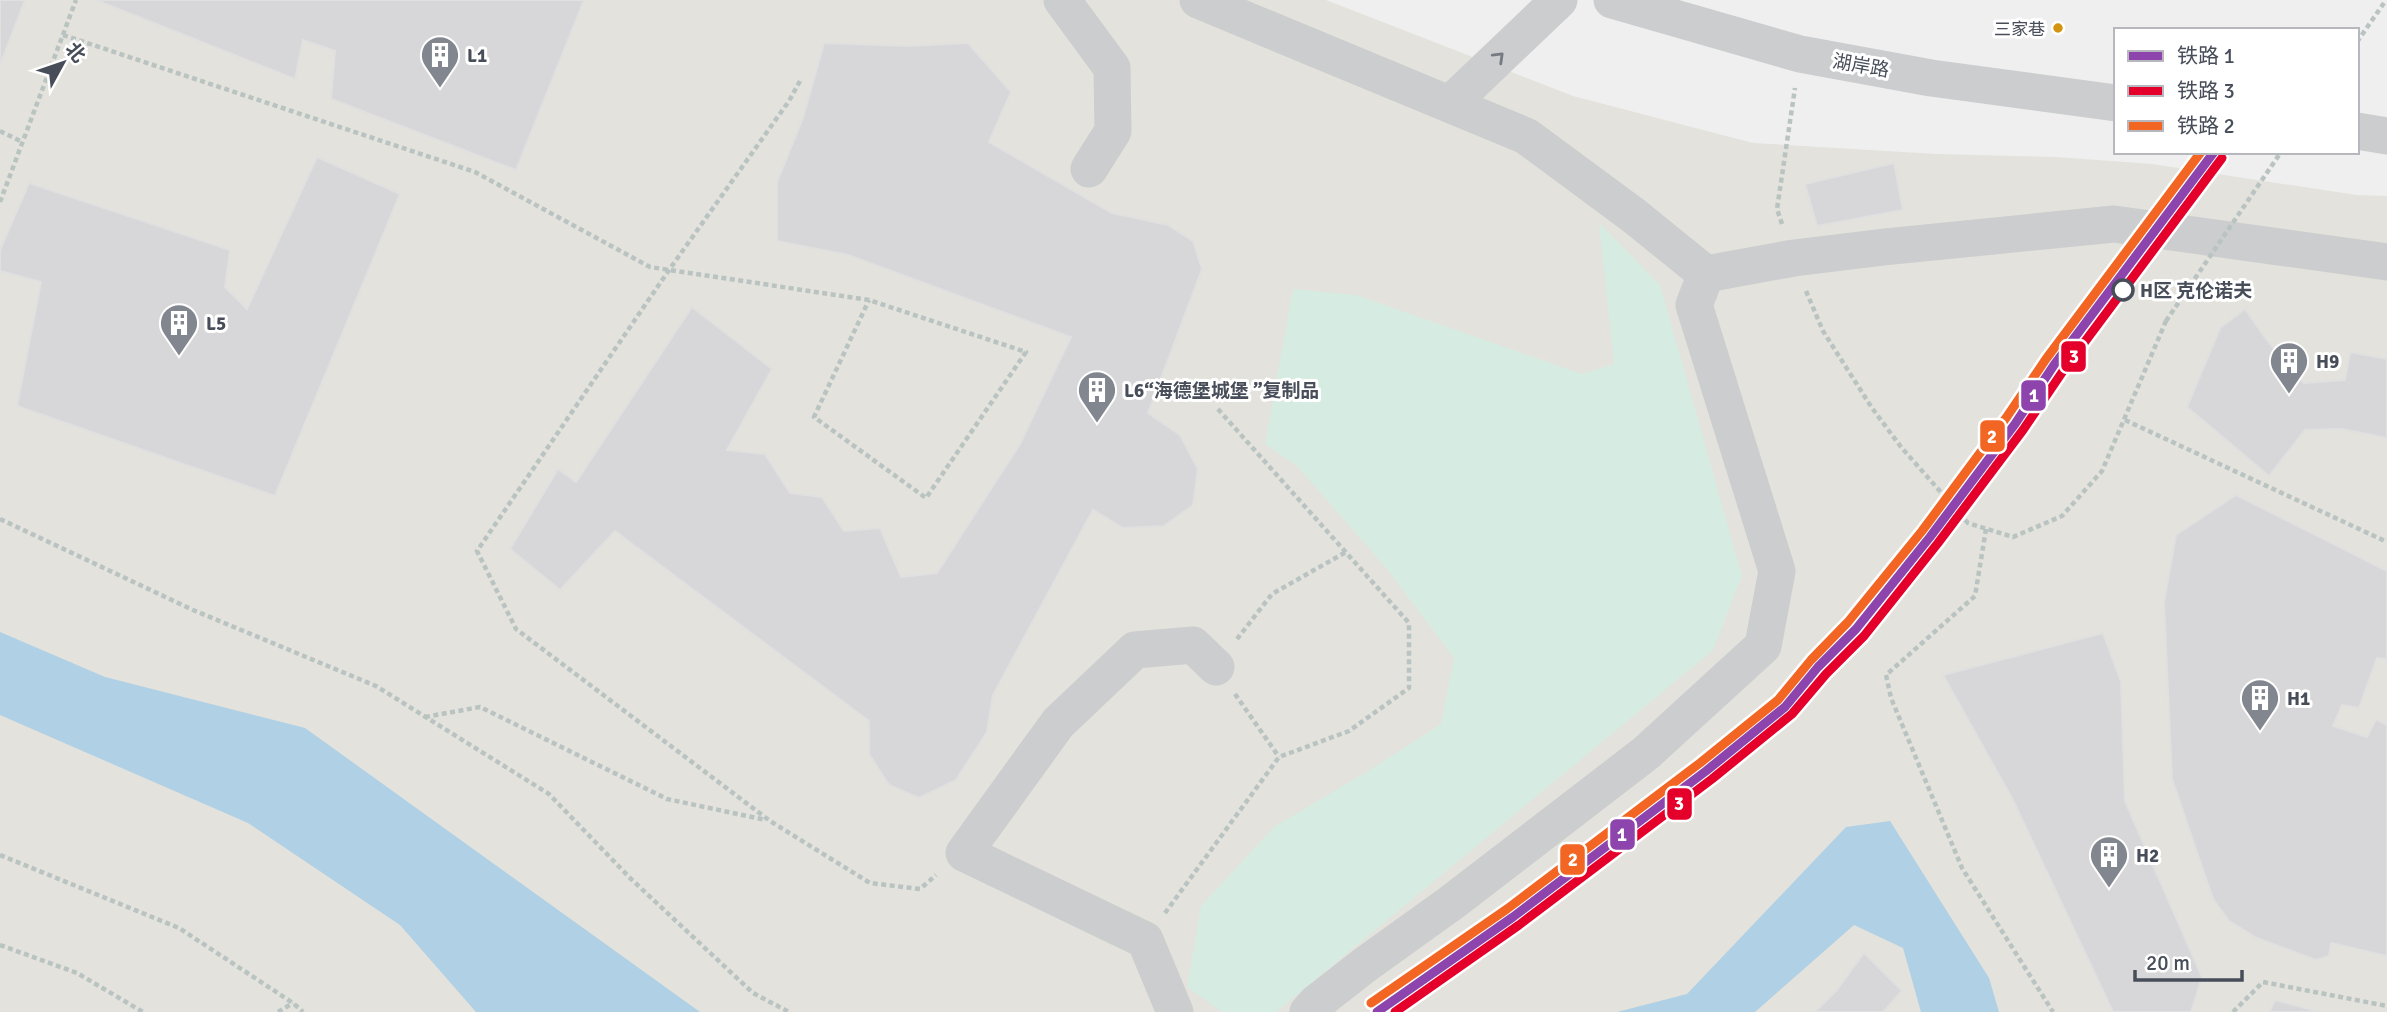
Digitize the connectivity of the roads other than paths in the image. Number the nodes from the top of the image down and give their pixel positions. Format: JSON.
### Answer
{"nodes":[{"id":1,"x":1062,"y":0,"type":"edge"},
{"id":2,"x":1198,"y":0,"type":"edge"},
{"id":3,"x":1559,"y":0,"type":"edge"},
{"id":4,"x":1612,"y":0,"type":"edge"},
{"id":5,"x":2114,"y":103,"type":"edge"},
{"id":6,"x":1450,"y":104,"type":"junction"},
{"id":7,"x":2359,"y":131,"type":"edge"},
{"id":8,"x":2387,"y":136,"type":"edge"},
{"id":9,"x":1089,"y":169,"type":"dead end"},
{"id":10,"x":2387,"y":262,"type":"edge"},
{"id":11,"x":1706,"y":274,"type":"junction"},
{"id":12,"x":1216,"y":667,"type":"road end"},
{"id":13,"x":1175,"y":1012,"type":"edge"},
{"id":14,"x":1308,"y":1012,"type":"edge"}],
"edges":[{"from":1,"to":9,"type":"street"},
{"from":2,"to":6,"type":"street"},
{"from":6,"to":3,"type":"street","one_way":true},
{"from":4,"to":5,"type":"street","name":"湖岸路"},
{"from":6,"to":11,"type":"street"},
{"from":7,"to":8,"type":"street"},
{"from":10,"to":11,"type":"street"},
{"from":11,"to":14,"type":"street"},
{"from":12,"to":13,"type":"street"}]}
